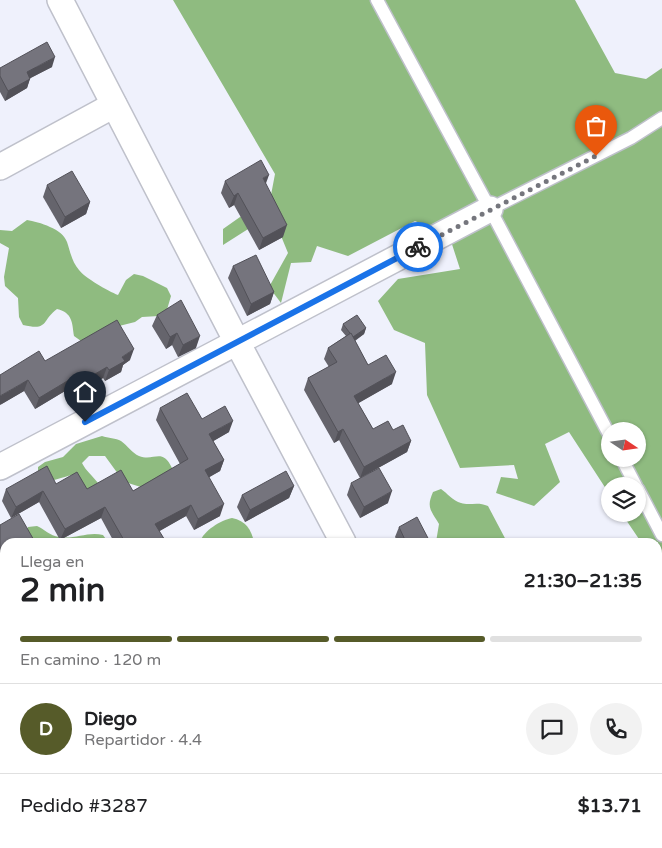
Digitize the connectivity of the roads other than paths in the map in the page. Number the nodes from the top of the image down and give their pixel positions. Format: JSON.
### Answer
{"nodes":[{"id":1,"x":60,"y":0,"type":"edge"},
{"id":2,"x":377,"y":0,"type":"edge"},
{"id":3,"x":114,"y":105,"type":"junction"},
{"id":4,"x":662,"y":118,"type":"edge"},
{"id":5,"x":0,"y":167,"type":"edge"},
{"id":6,"x":490,"y":209,"type":"junction"},
{"id":7,"x":237,"y":342,"type":"junction"},
{"id":8,"x":603,"y":422,"type":"edge"},
{"id":9,"x":0,"y":467,"type":"edge"},
{"id":10,"x":646,"y":504,"type":"edge"},
{"id":11,"x":662,"y":535,"type":"edge"},
{"id":12,"x":341,"y":538,"type":"edge"}],
"edges":[{"from":1,"to":3,"type":"street"},
{"from":2,"to":6,"type":"lane"},
{"from":3,"to":5,"type":"street"},
{"from":3,"to":7,"type":"street"},
{"from":4,"to":6,"type":"lane"},
{"from":6,"to":7,"type":"street"},
{"from":6,"to":8,"type":"lane"},
{"from":7,"to":9,"type":"street"},
{"from":7,"to":12,"type":"street"},
{"from":10,"to":11,"type":"lane"}]}
